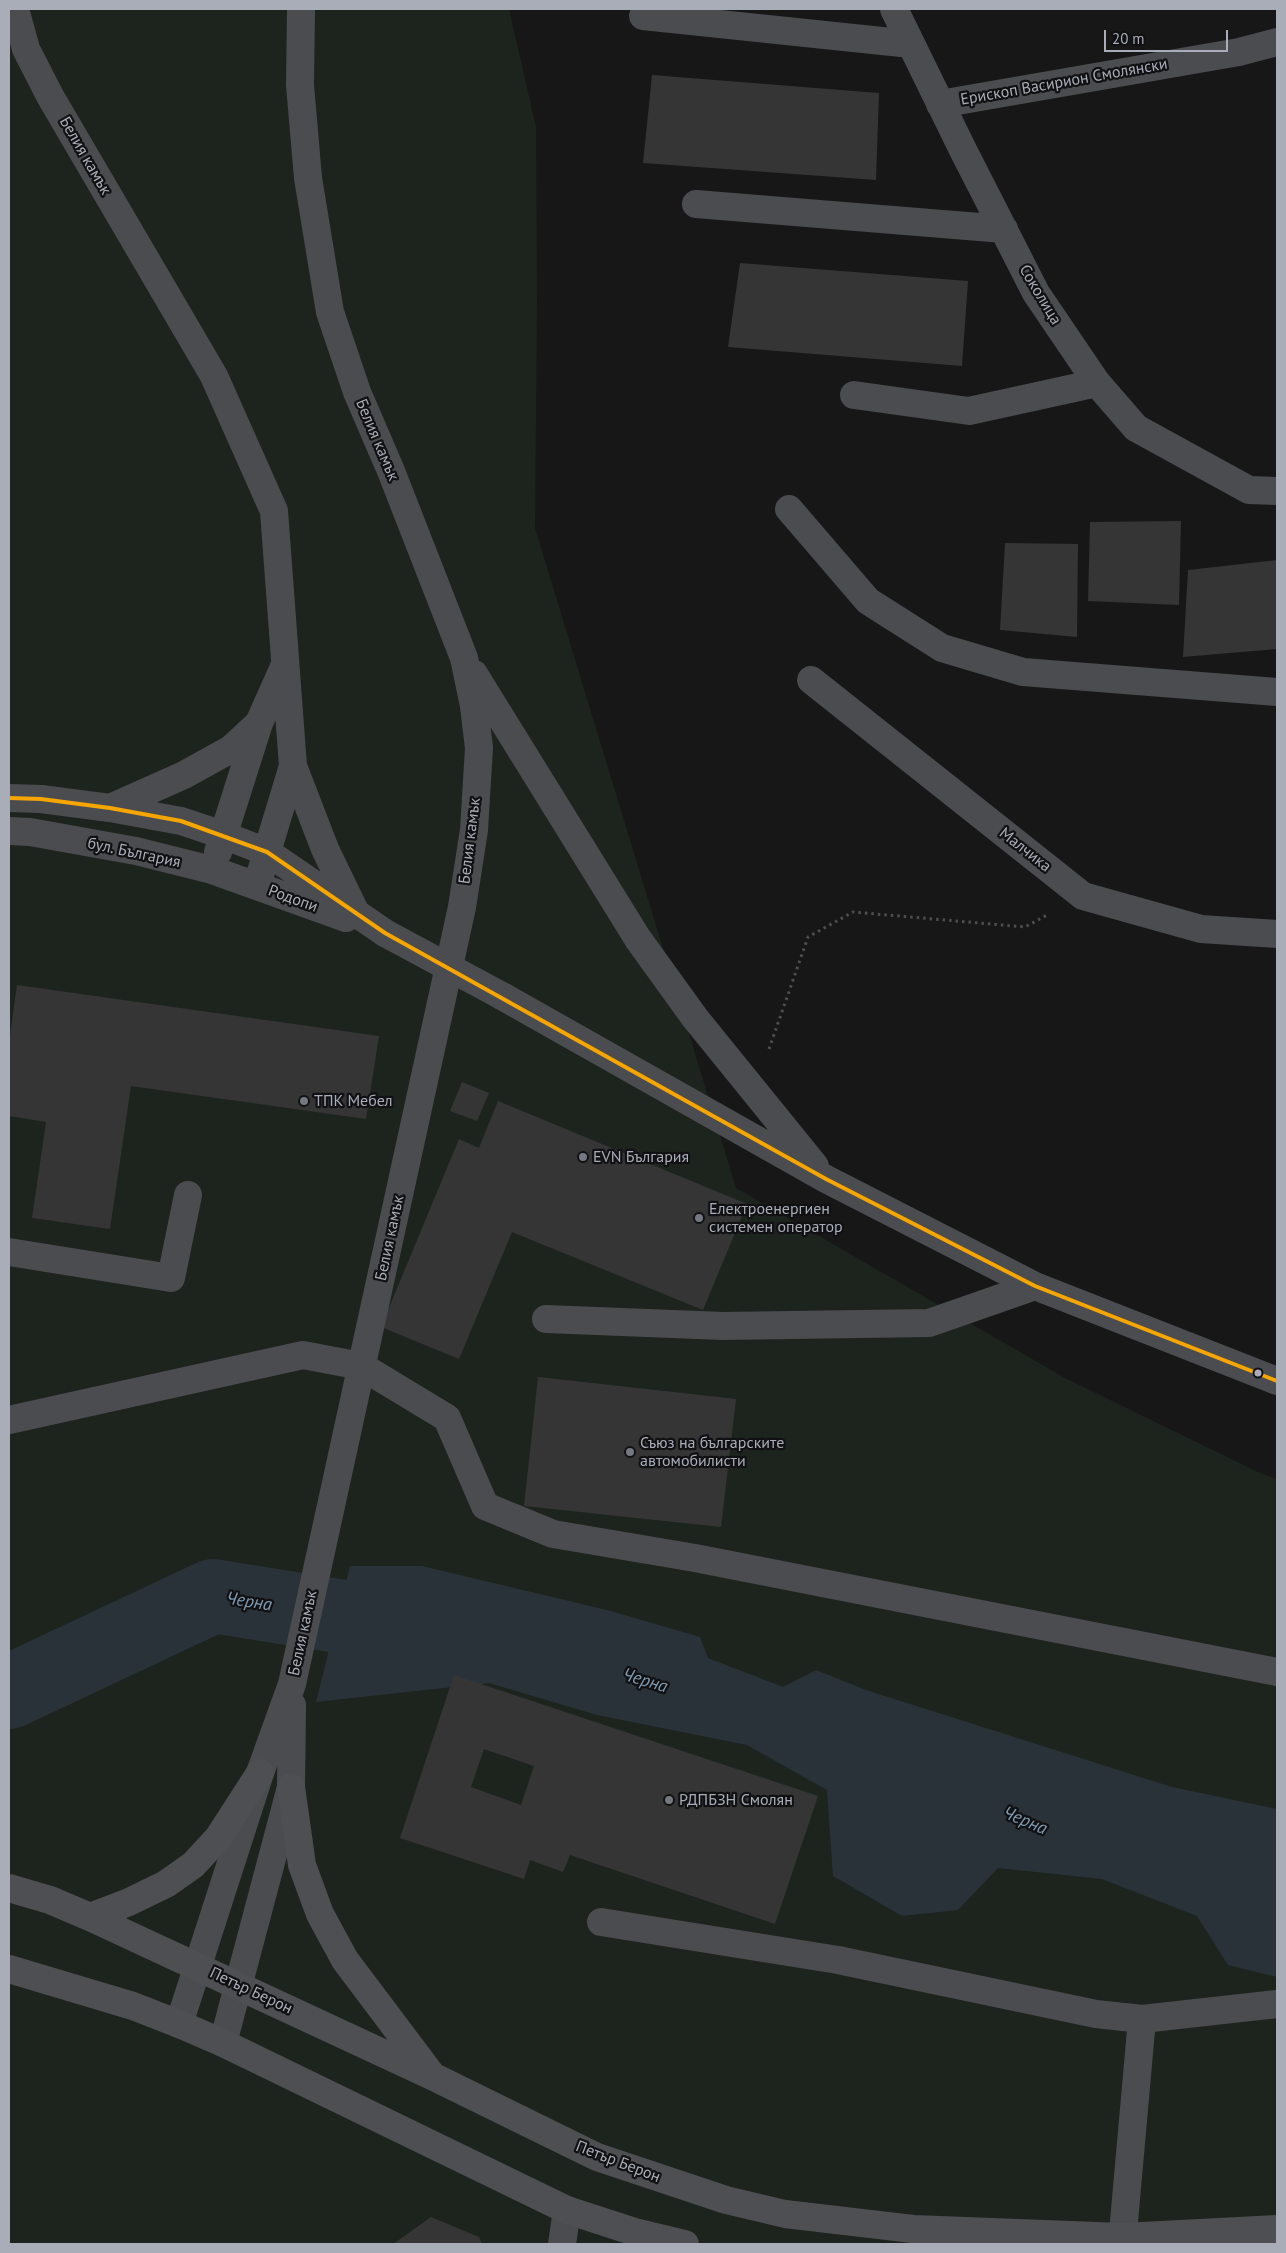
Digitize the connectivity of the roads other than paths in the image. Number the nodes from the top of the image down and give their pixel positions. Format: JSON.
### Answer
{"nodes":[{"id":1,"x":15,"y":9,"type":"edge"},
{"id":2,"x":301,"y":9,"type":"edge"},
{"id":3,"x":894,"y":9,"type":"edge"},
{"id":4,"x":643,"y":16,"type":"dead end"},
{"id":5,"x":1277,"y":42,"type":"edge"},
{"id":6,"x":911,"y":44,"type":"junction"},
{"id":7,"x":940,"y":104,"type":"junction"},
{"id":8,"x":696,"y":204,"type":"dead end"},
{"id":9,"x":1004,"y":230,"type":"junction"},
{"id":10,"x":1097,"y":383,"type":"junction"},
{"id":11,"x":854,"y":395,"type":"dead end"},
{"id":12,"x":1277,"y":491,"type":"edge"},
{"id":13,"x":789,"y":509,"type":"dead end"},
{"id":14,"x":464,"y":658,"type":"junction"},
{"id":15,"x":286,"y":662,"type":"junction"},
{"id":16,"x":811,"y":680,"type":"dead end"},
{"id":17,"x":1277,"y":692,"type":"edge"},
{"id":18,"x":259,"y":723,"type":"junction"},
{"id":19,"x":293,"y":766,"type":"junction"},
{"id":20,"x":9,"y":798,"type":"edge"},
{"id":21,"x":110,"y":808,"type":"junction"},
{"id":22,"x":9,"y":831,"type":"edge"},
{"id":23,"x":223,"y":835,"type":"junction"},
{"id":24,"x":267,"y":852,"type":"junction"},
{"id":25,"x":212,"y":870,"type":"junction"},
{"id":26,"x":257,"y":886,"type":"junction"},
{"id":27,"x":356,"y":913,"type":"junction"},
{"id":28,"x":385,"y":933,"type":"junction"},
{"id":29,"x":1277,"y":934,"type":"edge"},
{"id":30,"x":826,"y":1179,"type":"junction"},
{"id":31,"x":188,"y":1195,"type":"dead end"},
{"id":32,"x":9,"y":1252,"type":"edge"},
{"id":33,"x":1036,"y":1286,"type":"junction"},
{"id":34,"x":546,"y":1318,"type":"dead end"},
{"id":35,"x":362,"y":1366,"type":"junction"},
{"id":36,"x":1277,"y":1381,"type":"edge"},
{"id":37,"x":9,"y":1420,"type":"edge"},
{"id":38,"x":1277,"y":1672,"type":"edge"},
{"id":39,"x":292,"y":1684,"type":"junction"},
{"id":40,"x":260,"y":1773,"type":"junction"},
{"id":41,"x":291,"y":1787,"type":"junction"},
{"id":42,"x":9,"y":1888,"type":"edge"},
{"id":43,"x":90,"y":1917,"type":"junction"},
{"id":44,"x":601,"y":1922,"type":"dead end"},
{"id":45,"x":198,"y":1967,"type":"junction"},
{"id":46,"x":9,"y":1968,"type":"edge"},
{"id":47,"x":239,"y":1986,"type":"junction"},
{"id":48,"x":1277,"y":2004,"type":"edge"},
{"id":49,"x":1142,"y":2019,"type":"junction"},
{"id":50,"x":179,"y":2024,"type":"junction"},
{"id":51,"x":223,"y":2043,"type":"junction"},
{"id":52,"x":432,"y":2076,"type":"junction"},
{"id":53,"x":567,"y":2210,"type":"junction"},
{"id":54,"x":1277,"y":2229,"type":"edge"},
{"id":55,"x":1123,"y":2241,"type":"edge"},
{"id":56,"x":562,"y":2244,"type":"edge"},
{"id":57,"x":685,"y":2244,"type":"edge"}],
"edges":[{"from":1,"to":15,"type":"street","name":"Белия камък"},
{"from":2,"to":14,"type":"street","name":"Белия камък"},
{"from":3,"to":6,"type":"street","name":"Соколица"},
{"from":4,"to":6,"type":"street"},
{"from":5,"to":7,"type":"street","name":"Ерископ Васирион Смолянски"},
{"from":6,"to":7,"type":"street","name":"Соколица"},
{"from":7,"to":9,"type":"street","name":"Соколица"},
{"from":8,"to":9,"type":"street"},
{"from":9,"to":10,"type":"street","name":"Соколица"},
{"from":10,"to":11,"type":"street"},
{"from":10,"to":12,"type":"street","name":"Соколица"},
{"from":13,"to":17,"type":"street"},
{"from":14,"to":30,"type":"street"},
{"from":14,"to":35,"type":"street","name":"Белия камък"},
{"from":15,"to":18,"type":"street","name":"Белия камък"},
{"from":15,"to":19,"type":"street","name":"Белия камък"},
{"from":16,"to":29,"type":"street","name":"Малчика"},
{"from":18,"to":21,"type":"street"},
{"from":18,"to":23,"type":"street","name":"Белия камък"},
{"from":19,"to":24,"type":"street","name":"Белия камък"},
{"from":19,"to":27,"type":"street"},
{"from":20,"to":21,"type":"street"},
{"from":21,"to":23,"type":"street"},
{"from":22,"to":25,"type":"street","name":"бул. България"},
{"from":23,"to":24,"type":"street"},
{"from":23,"to":25,"type":"street","name":"Белия камък"},
{"from":24,"to":26,"type":"street","name":"Белия камък"},
{"from":24,"to":27,"type":"street","name":"Родопи"},
{"from":25,"to":26,"type":"street","name":"бул. България"},
{"from":26,"to":28,"type":"street","name":"Родопи"},
{"from":27,"to":28,"type":"street","name":"Родопи"},
{"from":28,"to":30,"type":"street","name":"Родопи","bridge":true},
{"from":30,"to":33,"type":"street","name":"Родопи"},
{"from":31,"to":32,"type":"street"},
{"from":33,"to":34,"type":"street"},
{"from":33,"to":36,"type":"street","name":"Родопи"},
{"from":35,"to":37,"type":"street"},
{"from":35,"to":38,"type":"street"},
{"from":35,"to":39,"type":"street","name":"Белия камък"},
{"from":39,"to":40,"type":"street","name":"Белия камък"},
{"from":39,"to":41,"type":"street","name":"Белия камък"},
{"from":40,"to":43,"type":"main road"},
{"from":40,"to":45,"type":"street","name":"Белия камък"},
{"from":41,"to":47,"type":"street","name":"Белия камък"},
{"from":41,"to":52,"type":"main road"},
{"from":42,"to":43,"type":"main road","name":"Петър Берон"},
{"from":43,"to":45,"type":"main road","name":"Петър Берон"},
{"from":44,"to":49,"type":"street"},
{"from":45,"to":47,"type":"main road","name":"Петър Берон"},
{"from":45,"to":50,"type":"street","name":"Белия камък"},
{"from":46,"to":50,"type":"main road"},
{"from":47,"to":51,"type":"street","name":"Белия камък"},
{"from":47,"to":52,"type":"main road","name":"Петър Берон"},
{"from":48,"to":49,"type":"street"},
{"from":49,"to":55,"type":"street"},
{"from":50,"to":51,"type":"main road"},
{"from":51,"to":53,"type":"main road"},
{"from":52,"to":55,"type":"main road","name":"Петър Берон"},
{"from":53,"to":56,"type":"street"},
{"from":53,"to":57,"type":"main road"},
{"from":54,"to":55,"type":"main road","name":"Петър Берон"}]}
